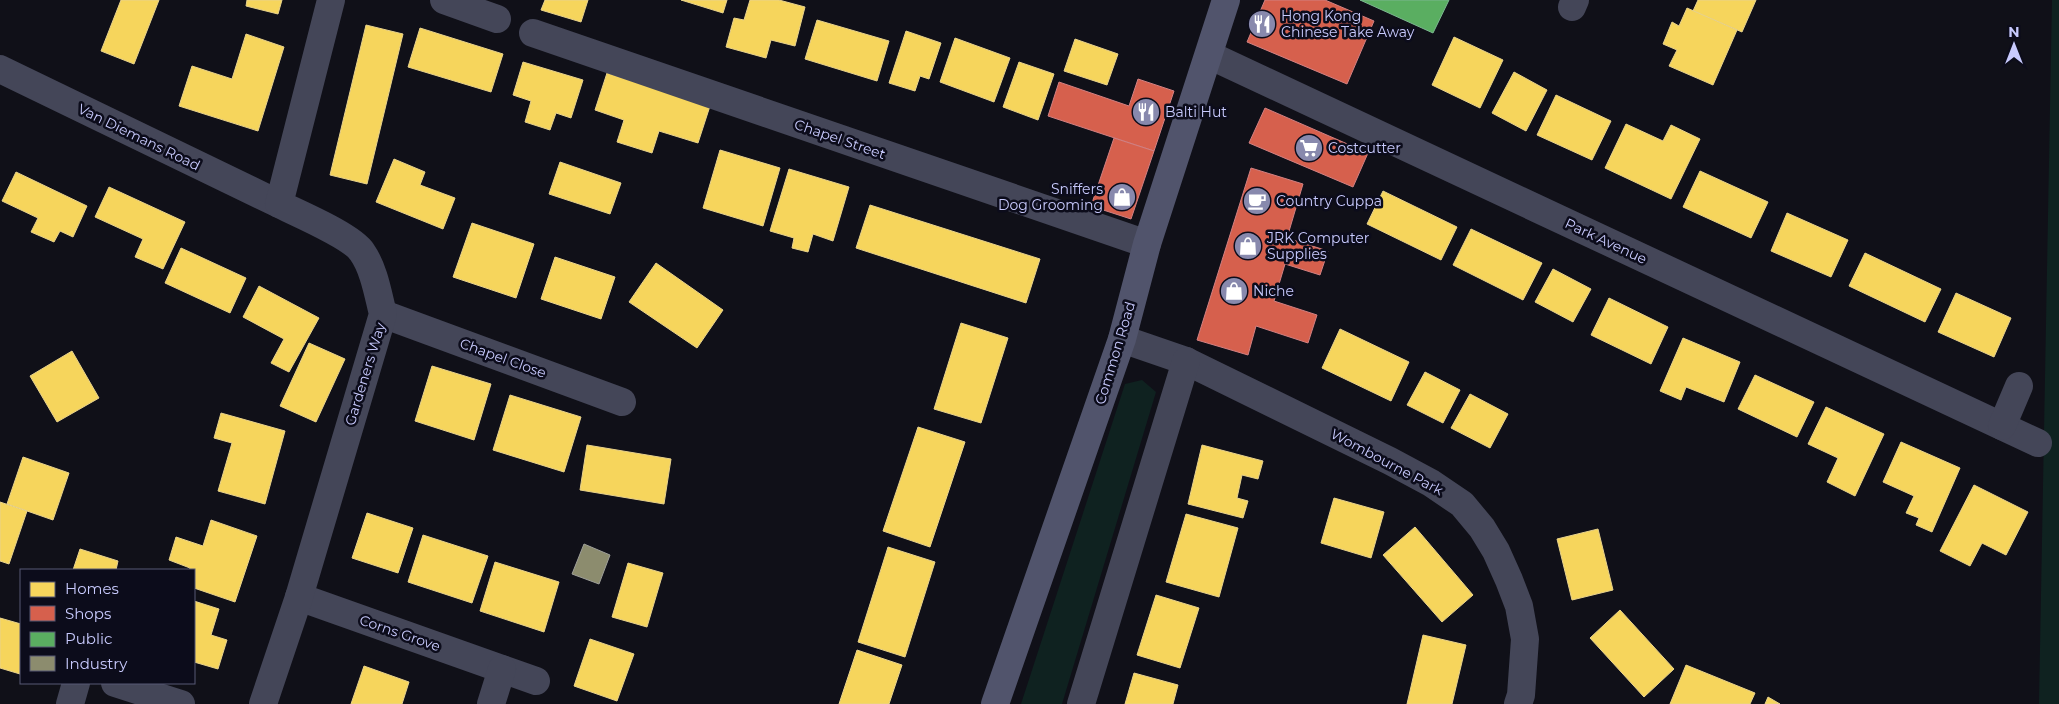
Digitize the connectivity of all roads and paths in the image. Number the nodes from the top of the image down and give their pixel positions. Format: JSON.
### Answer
{"nodes":[{"id":1,"x":331,"y":0,"type":"edge"},
{"id":2,"x":444,"y":0,"type":"edge"},
{"id":3,"x":1226,"y":0,"type":"edge"},
{"id":4,"x":497,"y":19,"type":"dead end"},
{"id":5,"x":532,"y":33,"type":"dead end"},
{"id":6,"x":1209,"y":55,"type":"junction"},
{"id":7,"x":0,"y":69,"type":"edge"},
{"id":8,"x":279,"y":204,"type":"junction"},
{"id":9,"x":1147,"y":244,"type":"junction"},
{"id":10,"x":384,"y":314,"type":"junction"},
{"id":11,"x":1122,"y":339,"type":"junction"},
{"id":12,"x":1186,"y":361,"type":"junction"},
{"id":13,"x":2019,"y":386,"type":"dead end"},
{"id":14,"x":622,"y":402,"type":"dead end"},
{"id":15,"x":2002,"y":426,"type":"junction"},
{"id":16,"x":2038,"y":443,"type":"dead end"},
{"id":17,"x":299,"y":597,"type":"junction"},
{"id":18,"x":502,"y":669,"type":"junction"},
{"id":19,"x":536,"y":681,"type":"dead end"},
{"id":20,"x":76,"y":684,"type":"edge"},
{"id":21,"x":118,"y":684,"type":"edge"},
{"id":22,"x":1527,"y":701,"type":"edge"},
{"id":23,"x":70,"y":704,"type":"edge"},
{"id":24,"x":181,"y":704,"type":"edge"},
{"id":25,"x":263,"y":704,"type":"edge"},
{"id":26,"x":491,"y":704,"type":"edge"},
{"id":27,"x":995,"y":704,"type":"edge"},
{"id":28,"x":1080,"y":704,"type":"edge"}],
"edges":[{"from":1,"to":8,"type":"street"},
{"from":2,"to":4,"type":"street"},
{"from":3,"to":6,"type":"street","name":"Common Road"},
{"from":5,"to":9,"type":"street","name":"Chapel Street"},
{"from":6,"to":9,"type":"street","name":"Common Road"},
{"from":6,"to":15,"type":"street","name":"Park Avenue"},
{"from":7,"to":8,"type":"street","name":"Van Diemans Road"},
{"from":8,"to":10,"type":"street","name":"Gardeners Way"},
{"from":9,"to":11,"type":"street","name":"Common Road"},
{"from":10,"to":14,"type":"street","name":"Chapel Close"},
{"from":10,"to":17,"type":"street","name":"Gardeners Way"},
{"from":11,"to":12,"type":"street","name":"Wombourne Park"},
{"from":11,"to":27,"type":"street","name":"Common Road"},
{"from":12,"to":22,"type":"street","name":"Wombourne Park"},
{"from":12,"to":28,"type":"street"},
{"from":13,"to":15,"type":"street"},
{"from":15,"to":16,"type":"street","name":"Park Avenue"},
{"from":17,"to":18,"type":"street","name":"Corns Grove"},
{"from":17,"to":25,"type":"street","name":"Gardeners Way"},
{"from":18,"to":19,"type":"street","name":"Corns Grove"},
{"from":18,"to":26,"type":"street"},
{"from":20,"to":23,"type":"street"},
{"from":21,"to":24,"type":"street"}]}
